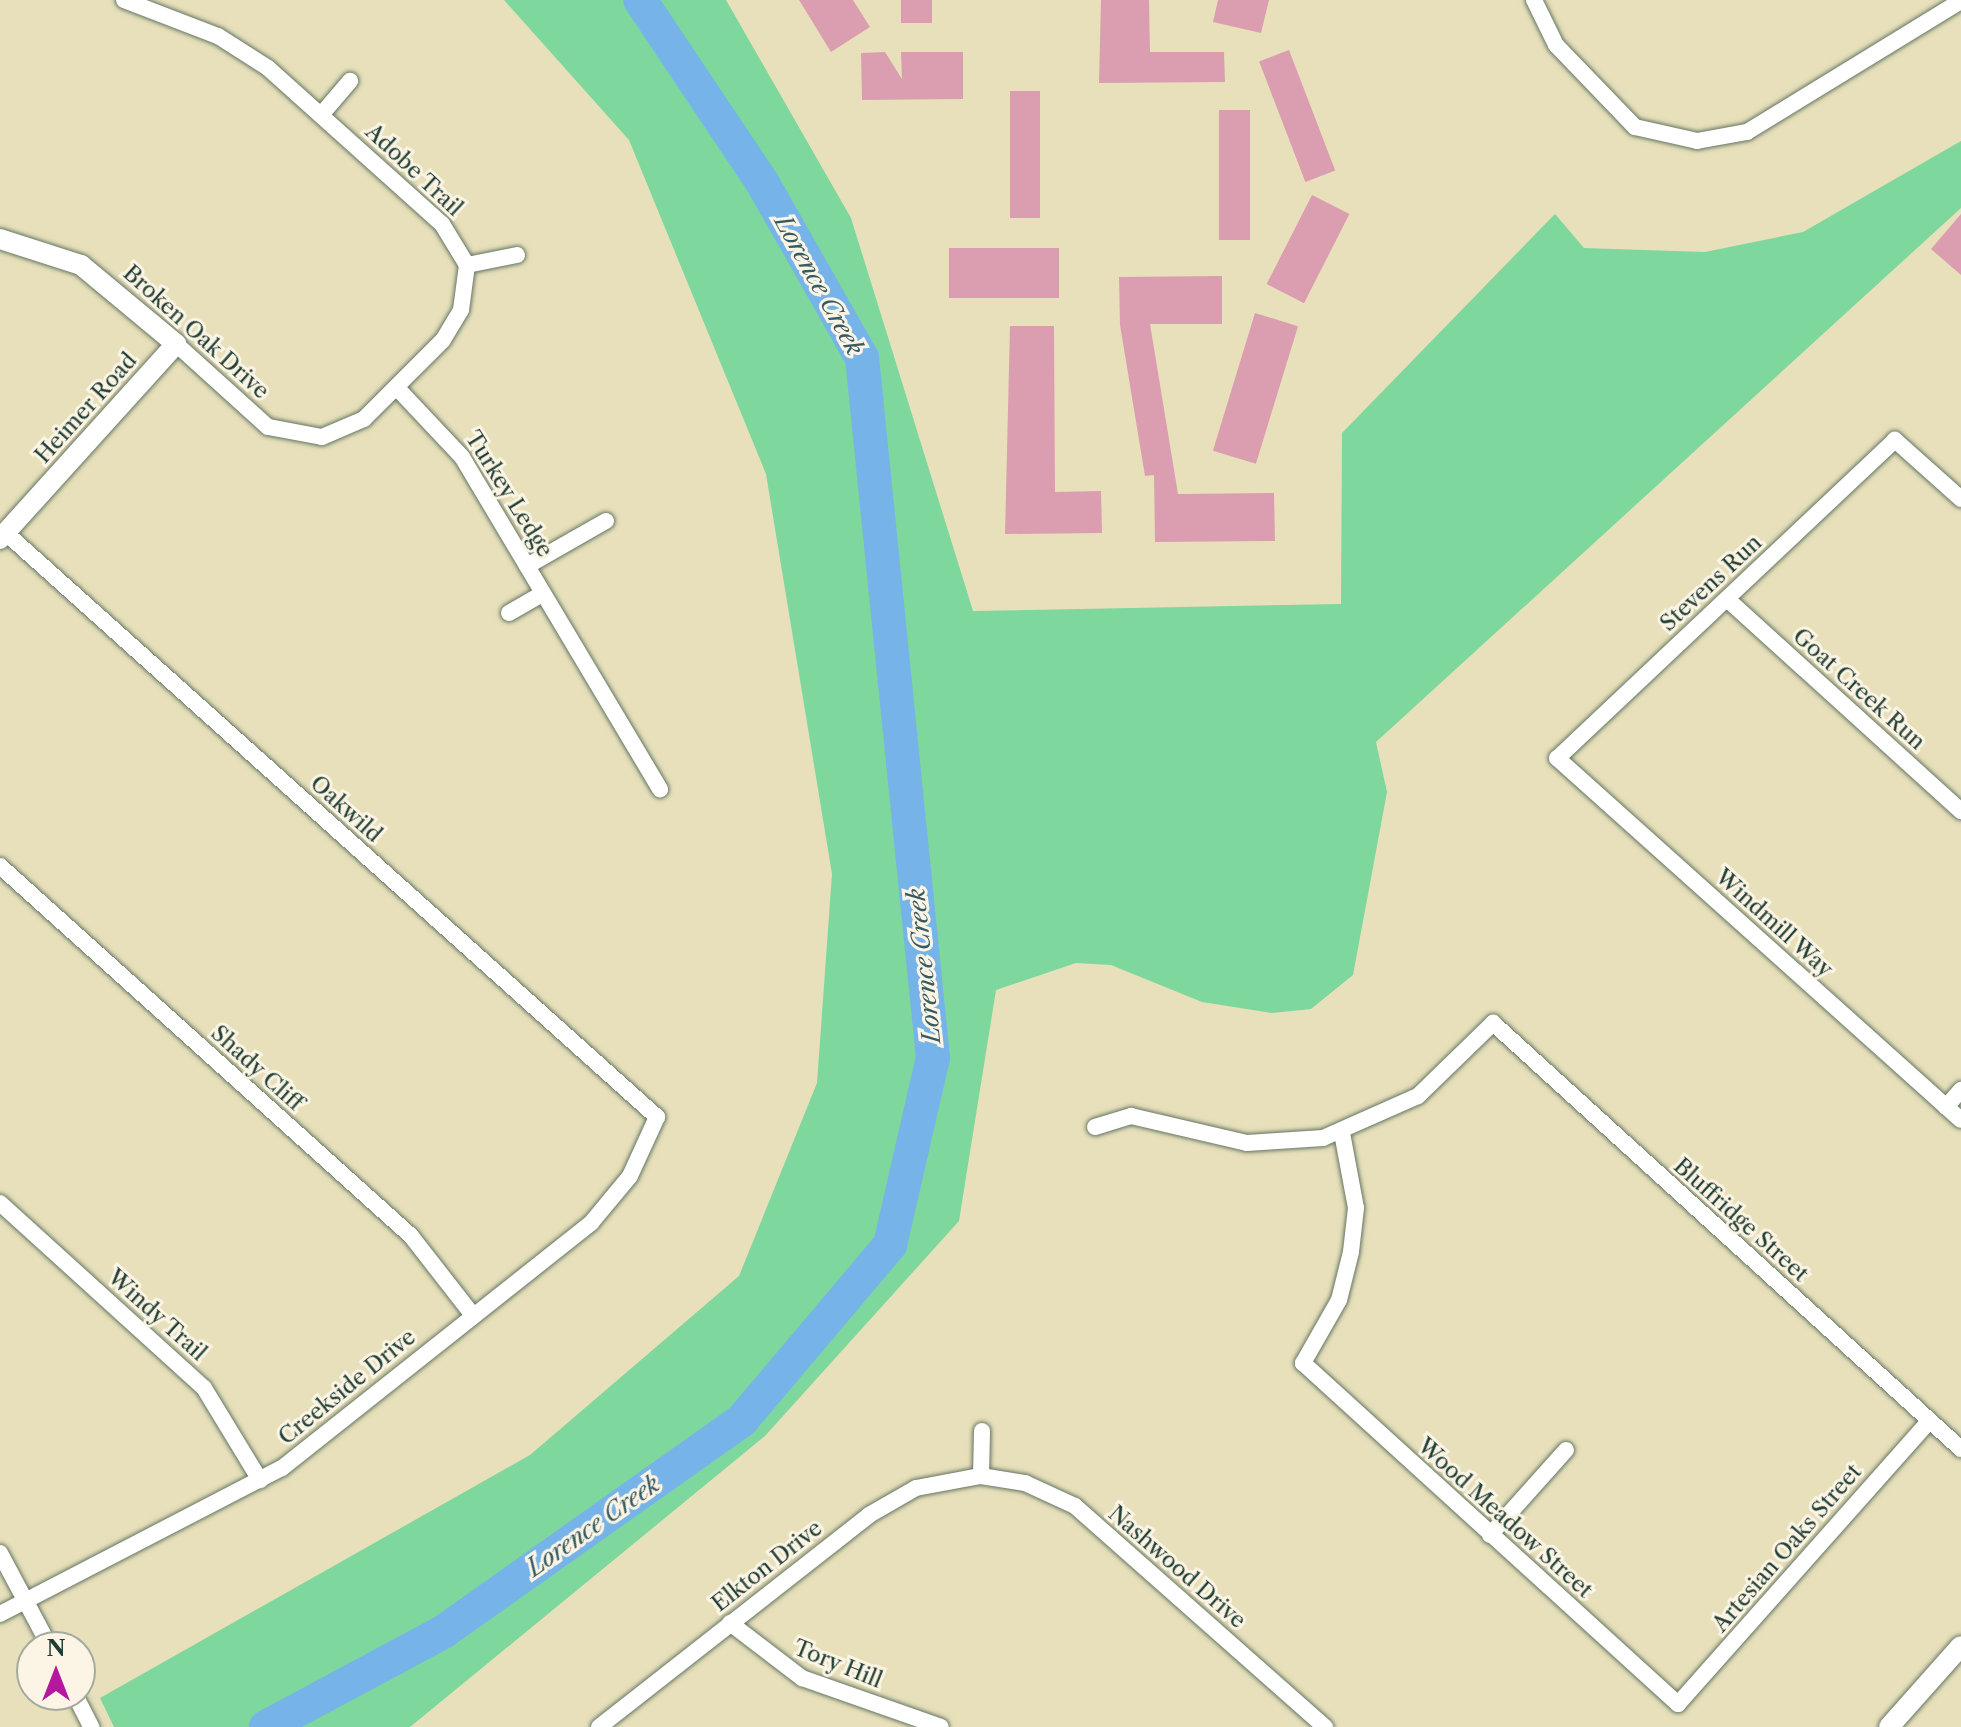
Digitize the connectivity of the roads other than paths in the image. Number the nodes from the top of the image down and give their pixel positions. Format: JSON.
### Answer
{"nodes":[{"id":1,"x":124,"y":0,"type":"edge"},
{"id":2,"x":1534,"y":0,"type":"edge"},
{"id":3,"x":1961,"y":1,"type":"edge"},
{"id":4,"x":350,"y":81,"type":"dead end"},
{"id":5,"x":321,"y":115,"type":"junction"},
{"id":6,"x":0,"y":239,"type":"edge"},
{"id":7,"x":517,"y":255,"type":"dead end"},
{"id":8,"x":467,"y":265,"type":"junction"},
{"id":9,"x":176,"y":344,"type":"junction"},
{"id":10,"x":398,"y":389,"type":"junction"},
{"id":11,"x":1961,"y":499,"type":"edge"},
{"id":12,"x":606,"y":521,"type":"dead end"},
{"id":13,"x":3,"y":536,"type":"edge"},
{"id":14,"x":527,"y":566,"type":"junction"},
{"id":15,"x":543,"y":593,"type":"junction"},
{"id":16,"x":1727,"y":599,"type":"junction"},
{"id":17,"x":509,"y":613,"type":"dead end"},
{"id":18,"x":1557,"y":758,"type":"joint"},
{"id":19,"x":660,"y":789,"type":"dead end"},
{"id":20,"x":1961,"y":811,"type":"edge"},
{"id":21,"x":0,"y":866,"type":"edge"},
{"id":22,"x":1961,"y":1090,"type":"edge"},
{"id":23,"x":1946,"y":1107,"type":"junction"},
{"id":24,"x":657,"y":1117,"type":"joint"},
{"id":25,"x":1961,"y":1120,"type":"edge"},
{"id":26,"x":1095,"y":1127,"type":"dead end"},
{"id":27,"x":1342,"y":1133,"type":"junction"},
{"id":28,"x":0,"y":1203,"type":"edge"},
{"id":29,"x":472,"y":1314,"type":"junction"},
{"id":30,"x":1929,"y":1421,"type":"junction"},
{"id":31,"x":982,"y":1431,"type":"dead end"},
{"id":32,"x":1961,"y":1449,"type":"edge"},
{"id":33,"x":1566,"y":1450,"type":"dead end"},
{"id":34,"x":981,"y":1476,"type":"junction"},
{"id":35,"x":260,"y":1480,"type":"junction"},
{"id":36,"x":1490,"y":1535,"type":"junction"},
{"id":37,"x":0,"y":1553,"type":"edge"},
{"id":38,"x":27,"y":1601,"type":"junction"},
{"id":39,"x":0,"y":1614,"type":"edge"},
{"id":40,"x":730,"y":1623,"type":"junction"},
{"id":41,"x":42,"y":1631,"type":"edge"},
{"id":42,"x":1961,"y":1646,"type":"edge"},
{"id":43,"x":1678,"y":1704,"type":"joint"},
{"id":44,"x":599,"y":1727,"type":"edge"},
{"id":45,"x":941,"y":1727,"type":"edge"},
{"id":46,"x":1325,"y":1727,"type":"edge"},
{"id":47,"x":1889,"y":1727,"type":"edge"}],
"edges":[{"from":1,"to":5,"type":"street","name":"Adobe Trail"},
{"from":2,"to":3,"type":"street"},
{"from":4,"to":5,"type":"street"},
{"from":5,"to":8,"type":"street","name":"Adobe Trail"},
{"from":6,"to":9,"type":"street","name":"Broken Oak Drive"},
{"from":7,"to":8,"type":"street"},
{"from":8,"to":10,"type":"street"},
{"from":9,"to":10,"type":"street","name":"Broken Oak Drive"},
{"from":9,"to":13,"type":"street","name":"Heimer Road"},
{"from":10,"to":14,"type":"street","name":"Turkey Ledge"},
{"from":11,"to":16,"type":"street","name":"Stevens Run"},
{"from":12,"to":14,"type":"street"},
{"from":13,"to":24,"type":"street","name":"Oakwild"},
{"from":14,"to":15,"type":"street","name":"Turkey Ledge"},
{"from":15,"to":17,"type":"street","name":"Turkey Ledge"},
{"from":15,"to":19,"type":"street","name":"Turkey Ledge"},
{"from":16,"to":18,"type":"street","name":"Stevens Run"},
{"from":16,"to":20,"type":"street","name":"Goat Creek Run"},
{"from":18,"to":23,"type":"street","name":"Windmill Way"},
{"from":21,"to":29,"type":"street","name":"Shady Cliff"},
{"from":22,"to":23,"type":"street"},
{"from":23,"to":25,"type":"street","name":"Windmill Way"},
{"from":24,"to":29,"type":"street","name":"Creekside Drive"},
{"from":26,"to":27,"type":"street"},
{"from":27,"to":30,"type":"street","name":"Bluffridge Street"},
{"from":27,"to":36,"type":"street","name":"Wood Meadow Street"},
{"from":28,"to":35,"type":"street","name":"Windy Trail"},
{"from":29,"to":35,"type":"street","name":"Creekside Drive"},
{"from":30,"to":32,"type":"street","name":"Bluffridge Street"},
{"from":30,"to":43,"type":"street","name":"Artesian Oaks Street"},
{"from":31,"to":34,"type":"street"},
{"from":33,"to":36,"type":"street"},
{"from":34,"to":40,"type":"street","name":"Elkton Drive"},
{"from":34,"to":46,"type":"street","name":"Nashwood Drive"},
{"from":35,"to":38,"type":"street","name":"Creekside Drive"},
{"from":36,"to":43,"type":"street","name":"Wood Meadow Street"},
{"from":37,"to":38,"type":"street"},
{"from":38,"to":39,"type":"street","name":"Creekside Drive"},
{"from":38,"to":41,"type":"street"},
{"from":40,"to":44,"type":"street","name":"Elkton Drive"},
{"from":40,"to":45,"type":"street","name":"Tory Hill"},
{"from":42,"to":47,"type":"street"}]}
